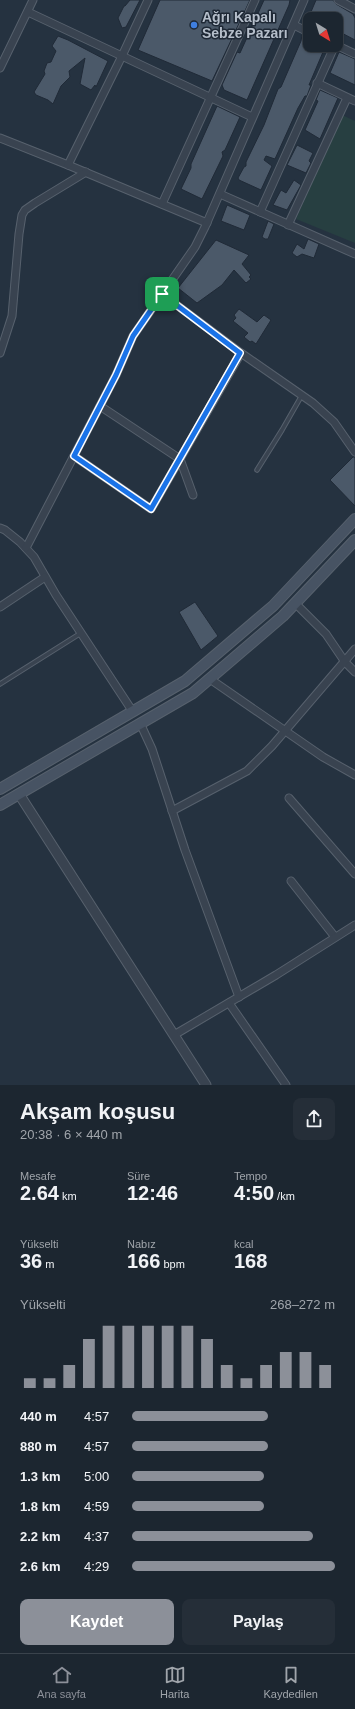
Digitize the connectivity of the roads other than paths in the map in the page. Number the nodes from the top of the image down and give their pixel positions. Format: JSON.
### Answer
{"nodes":[{"id":1,"x":33,"y":0,"type":"edge"},
{"id":2,"x":148,"y":0,"type":"edge"},
{"id":3,"x":255,"y":0,"type":"edge"},
{"id":4,"x":304,"y":0,"type":"edge"},
{"id":5,"x":338,"y":0,"type":"edge"},
{"id":6,"x":355,"y":9,"type":"edge"},
{"id":7,"x":28,"y":12,"type":"junction"},
{"id":8,"x":294,"y":25,"type":"junction"},
{"id":9,"x":303,"y":30,"type":"edge"},
{"id":10,"x":343,"y":49,"type":"edge"},
{"id":11,"x":332,"y":52,"type":"edge"},
{"id":12,"x":355,"y":54,"type":"edge"},
{"id":13,"x":122,"y":56,"type":"junction"},
{"id":14,"x":0,"y":68,"type":"edge"},
{"id":15,"x":317,"y":83,"type":"junction"},
{"id":16,"x":210,"y":98,"type":"junction"},
{"id":17,"x":347,"y":98,"type":"junction"},
{"id":18,"x":355,"y":101,"type":"edge"},
{"id":19,"x":252,"y":117,"type":"junction"},
{"id":20,"x":0,"y":138,"type":"edge"},
{"id":21,"x":68,"y":165,"type":"junction"},
{"id":22,"x":86,"y":172,"type":"junction"},
{"id":23,"x":220,"y":194,"type":"junction"},
{"id":24,"x":162,"y":204,"type":"junction"},
{"id":25,"x":260,"y":212,"type":"junction"},
{"id":26,"x":207,"y":223,"type":"junction"},
{"id":27,"x":288,"y":224,"type":"junction"},
{"id":28,"x":355,"y":254,"type":"edge"},
{"id":29,"x":162,"y":294,"type":"junction"},
{"id":30,"x":0,"y":353,"type":"edge"},
{"id":31,"x":240,"y":353,"type":"junction"},
{"id":32,"x":302,"y":394,"type":"junction"},
{"id":33,"x":100,"y":406,"type":"junction"},
{"id":34,"x":355,"y":452,"type":"edge"},
{"id":35,"x":74,"y":456,"type":"junction"},
{"id":36,"x":180,"y":459,"type":"junction"},
{"id":37,"x":257,"y":470,"type":"dead end"},
{"id":38,"x":193,"y":494,"type":"dead end"},
{"id":39,"x":355,"y":519,"type":"edge"},
{"id":40,"x":0,"y":528,"type":"edge"},
{"id":41,"x":355,"y":540,"type":"edge"},
{"id":42,"x":26,"y":548,"type":"junction"},
{"id":43,"x":45,"y":577,"type":"junction"},
{"id":44,"x":295,"y":603,"type":"junction"},
{"id":45,"x":0,"y":607,"type":"edge"},
{"id":46,"x":81,"y":633,"type":"junction"},
{"id":47,"x":355,"y":650,"type":"edge"},
{"id":48,"x":345,"y":662,"type":"junction"},
{"id":49,"x":355,"y":672,"type":"edge"},
{"id":50,"x":210,"y":679,"type":"junction"},
{"id":51,"x":0,"y":684,"type":"edge"},
{"id":52,"x":133,"y":712,"type":"junction"},
{"id":53,"x":140,"y":723,"type":"junction"},
{"id":54,"x":284,"y":731,"type":"junction"},
{"id":55,"x":355,"y":775,"type":"edge"},
{"id":56,"x":0,"y":789,"type":"edge"},
{"id":57,"x":19,"y":794,"type":"junction"},
{"id":58,"x":289,"y":798,"type":"dead end"},
{"id":59,"x":0,"y":805,"type":"edge"},
{"id":60,"x":172,"y":811,"type":"junction"},
{"id":61,"x":355,"y":873,"type":"edge"},
{"id":62,"x":291,"y":881,"type":"dead end"},
{"id":63,"x":355,"y":925,"type":"edge"},
{"id":64,"x":335,"y":937,"type":"junction"},
{"id":65,"x":238,"y":997,"type":"junction"},
{"id":66,"x":229,"y":1003,"type":"junction"},
{"id":67,"x":174,"y":1035,"type":"junction"},
{"id":68,"x":206,"y":1085,"type":"edge"},
{"id":69,"x":286,"y":1085,"type":"edge"}],
"edges":[{"from":1,"to":7,"type":"street"},
{"from":2,"to":13,"type":"street"},
{"from":3,"to":16,"type":"street"},
{"from":4,"to":8,"type":"street"},
{"from":5,"to":6,"type":"street"},
{"from":7,"to":13,"type":"street"},
{"from":7,"to":14,"type":"street"},
{"from":8,"to":9,"type":"street"},
{"from":8,"to":19,"type":"street"},
{"from":10,"to":12,"type":"street"},
{"from":11,"to":15,"type":"street"},
{"from":13,"to":16,"type":"street"},
{"from":13,"to":21,"type":"street"},
{"from":15,"to":17,"type":"street"},
{"from":15,"to":25,"type":"street"},
{"from":16,"to":19,"type":"street"},
{"from":16,"to":24,"type":"street"},
{"from":17,"to":18,"type":"street"},
{"from":17,"to":27,"type":"street"},
{"from":19,"to":23,"type":"street"},
{"from":20,"to":21,"type":"street"},
{"from":21,"to":22,"type":"street"},
{"from":22,"to":24,"type":"street"},
{"from":22,"to":30,"type":"street"},
{"from":23,"to":25,"type":"street"},
{"from":23,"to":26,"type":"street"},
{"from":24,"to":26,"type":"street"},
{"from":25,"to":27,"type":"street"},
{"from":26,"to":29,"type":"street"},
{"from":27,"to":28,"type":"street"},
{"from":29,"to":31,"type":"street"},
{"from":29,"to":33,"type":"street"},
{"from":31,"to":32,"type":"street"},
{"from":31,"to":36,"type":"street"},
{"from":32,"to":34,"type":"street"},
{"from":32,"to":37,"type":"lane"},
{"from":33,"to":35,"type":"street"},
{"from":33,"to":36,"type":"street"},
{"from":35,"to":36,"type":"street"},
{"from":35,"to":42,"type":"street"},
{"from":36,"to":38,"type":"street"},
{"from":39,"to":52,"type":"main road"},
{"from":40,"to":42,"type":"street"},
{"from":41,"to":44,"type":"main road"},
{"from":42,"to":43,"type":"street"},
{"from":43,"to":45,"type":"street"},
{"from":43,"to":46,"type":"street"},
{"from":44,"to":48,"type":"street"},
{"from":44,"to":50,"type":"main road"},
{"from":46,"to":51,"type":"lane"},
{"from":46,"to":52,"type":"street"},
{"from":47,"to":48,"type":"street"},
{"from":48,"to":49,"type":"street"},
{"from":48,"to":54,"type":"street"},
{"from":50,"to":53,"type":"main road"},
{"from":50,"to":54,"type":"street"},
{"from":52,"to":56,"type":"main road"},
{"from":53,"to":57,"type":"main road"},
{"from":53,"to":60,"type":"street"},
{"from":54,"to":55,"type":"street"},
{"from":54,"to":60,"type":"street"},
{"from":57,"to":59,"type":"main road"},
{"from":57,"to":67,"type":"street"},
{"from":58,"to":61,"type":"street"},
{"from":60,"to":65,"type":"street"},
{"from":62,"to":64,"type":"street"},
{"from":63,"to":64,"type":"street"},
{"from":64,"to":65,"type":"street"},
{"from":65,"to":66,"type":"street"},
{"from":66,"to":67,"type":"street"},
{"from":66,"to":69,"type":"street"},
{"from":67,"to":68,"type":"street"}]}
